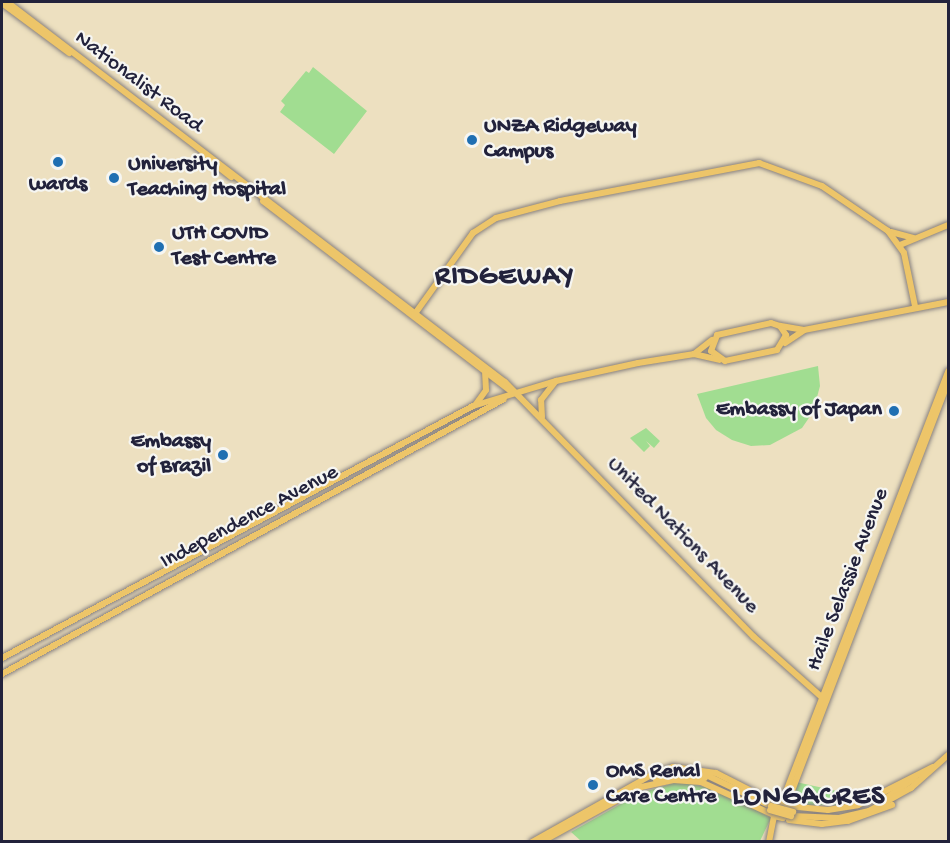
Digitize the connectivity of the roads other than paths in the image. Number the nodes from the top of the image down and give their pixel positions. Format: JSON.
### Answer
{"nodes":[{"id":1,"x":7,"y":2,"type":"edge"},
{"id":2,"x":2,"y":3,"type":"edge"},
{"id":3,"x":948,"y":225,"type":"edge"},
{"id":4,"x":888,"y":231,"type":"junction"},
{"id":5,"x":913,"y":238,"type":"junction"},
{"id":6,"x":900,"y":245,"type":"junction"},
{"id":7,"x":948,"y":301,"type":"edge"},
{"id":8,"x":915,"y":306,"type":"junction"},
{"id":9,"x":414,"y":314,"type":"junction"},
{"id":10,"x":780,"y":326,"type":"junction"},
{"id":11,"x":804,"y":330,"type":"junction"},
{"id":12,"x":713,"y":339,"type":"junction"},
{"id":13,"x":782,"y":346,"type":"junction"},
{"id":14,"x":694,"y":354,"type":"junction"},
{"id":15,"x":719,"y":360,"type":"junction"},
{"id":16,"x":948,"y":371,"type":"edge"},
{"id":17,"x":485,"y":373,"type":"junction"},
{"id":18,"x":556,"y":381,"type":"junction"},
{"id":19,"x":948,"y":383,"type":"edge"},
{"id":20,"x":515,"y":393,"type":"junction"},
{"id":21,"x":473,"y":406,"type":"junction"},
{"id":22,"x":542,"y":418,"type":"junction"},
{"id":23,"x":360,"y":466,"type":"junction"},
{"id":24,"x":367,"y":476,"type":"junction"},
{"id":25,"x":93,"y":607,"type":"junction"},
{"id":26,"x":99,"y":620,"type":"junction"},
{"id":27,"x":24,"y":645,"type":"junction"},
{"id":28,"x":2,"y":658,"type":"edge"},
{"id":29,"x":30,"y":658,"type":"junction"},
{"id":30,"x":2,"y":674,"type":"edge"},
{"id":31,"x":824,"y":700,"type":"junction"},
{"id":32,"x":948,"y":755,"type":"edge"},
{"id":33,"x":934,"y":767,"type":"junction"},
{"id":34,"x":645,"y":778,"type":"junction"},
{"id":35,"x":784,"y":803,"type":"junction"},
{"id":36,"x":775,"y":814,"type":"junction"},
{"id":37,"x":770,"y":838,"type":"edge"},
{"id":38,"x":532,"y":842,"type":"edge"},
{"id":39,"x":541,"y":842,"type":"edge"}],
"edges":[{"from":1,"to":9,"type":"main road","name":"Nationalist Road"},
{"from":2,"to":9,"type":"main road","name":"Nationalist Road"},
{"from":3,"to":5,"type":"main road"},
{"from":4,"to":5,"type":"main road"},
{"from":4,"to":6,"type":"main road"},
{"from":4,"to":9,"type":"main road"},
{"from":5,"to":6,"type":"main road"},
{"from":6,"to":8,"type":"main road"},
{"from":7,"to":8,"type":"main road","name":"Independence Avenue"},
{"from":8,"to":11,"type":"main road","name":"Independence Avenue"},
{"from":9,"to":17,"type":"main road","name":"Nationalist Road"},
{"from":9,"to":20,"type":"main road","name":"Nationalist Road"},
{"from":10,"to":11,"type":"main road","name":"Independence Avenue"},
{"from":10,"to":12,"type":"main road","name":"Independence Avenue"},
{"from":10,"to":13,"type":"main road"},
{"from":11,"to":13,"type":"main road","name":"Independence Avenue"},
{"from":12,"to":14,"type":"main road","name":"Independence Avenue"},
{"from":12,"to":15,"type":"main road"},
{"from":13,"to":15,"type":"main road","name":"Independence Avenue"},
{"from":14,"to":15,"type":"main road","name":"Independence Avenue"},
{"from":14,"to":18,"type":"main road","name":"Independence Avenue"},
{"from":16,"to":31,"type":"main road","name":"Haile Selassie Avenue"},
{"from":17,"to":20,"type":"main road","name":"Nationalist Road"},
{"from":17,"to":21,"type":"main road"},
{"from":18,"to":20,"type":"main road","name":"Independence Avenue"},
{"from":18,"to":22,"type":"main road"},
{"from":19,"to":31,"type":"main road","name":"Haile Selassie Avenue"},
{"from":20,"to":21,"type":"main road","name":"Independence Avenue"},
{"from":20,"to":22,"type":"main road","name":"United Nations Avenue"},
{"from":20,"to":24,"type":"main road","name":"Independence Avenue"},
{"from":21,"to":23,"type":"main road","name":"Independence Avenue"},
{"from":22,"to":31,"type":"main road","name":"United Nations Avenue"},
{"from":23,"to":24,"type":"main road"},
{"from":23,"to":25,"type":"main road","name":"Independence Avenue"},
{"from":24,"to":26,"type":"main road","name":"Independence Avenue"},
{"from":25,"to":26,"type":"main road"},
{"from":25,"to":27,"type":"main road","name":"Independence Avenue"},
{"from":26,"to":29,"type":"main road","name":"Independence Avenue"},
{"from":27,"to":28,"type":"main road","name":"Independence Avenue"},
{"from":27,"to":29,"type":"main road"},
{"from":29,"to":30,"type":"main road","name":"Independence Avenue"},
{"from":31,"to":35,"type":"main road","name":"Haile Selassie Avenue"},
{"from":32,"to":33,"type":"main road"},
{"from":33,"to":35,"type":"main road"},
{"from":33,"to":36,"type":"main road","bridge":true},
{"from":33,"to":36,"type":"main road"},
{"from":34,"to":35,"type":"main road"},
{"from":34,"to":36,"type":"main road"},
{"from":34,"to":38,"type":"main road"},
{"from":35,"to":36,"type":"main road"},
{"from":35,"to":36,"type":"main road"},
{"from":36,"to":37,"type":"main road"},
{"from":36,"to":39,"type":"main road"}]}
